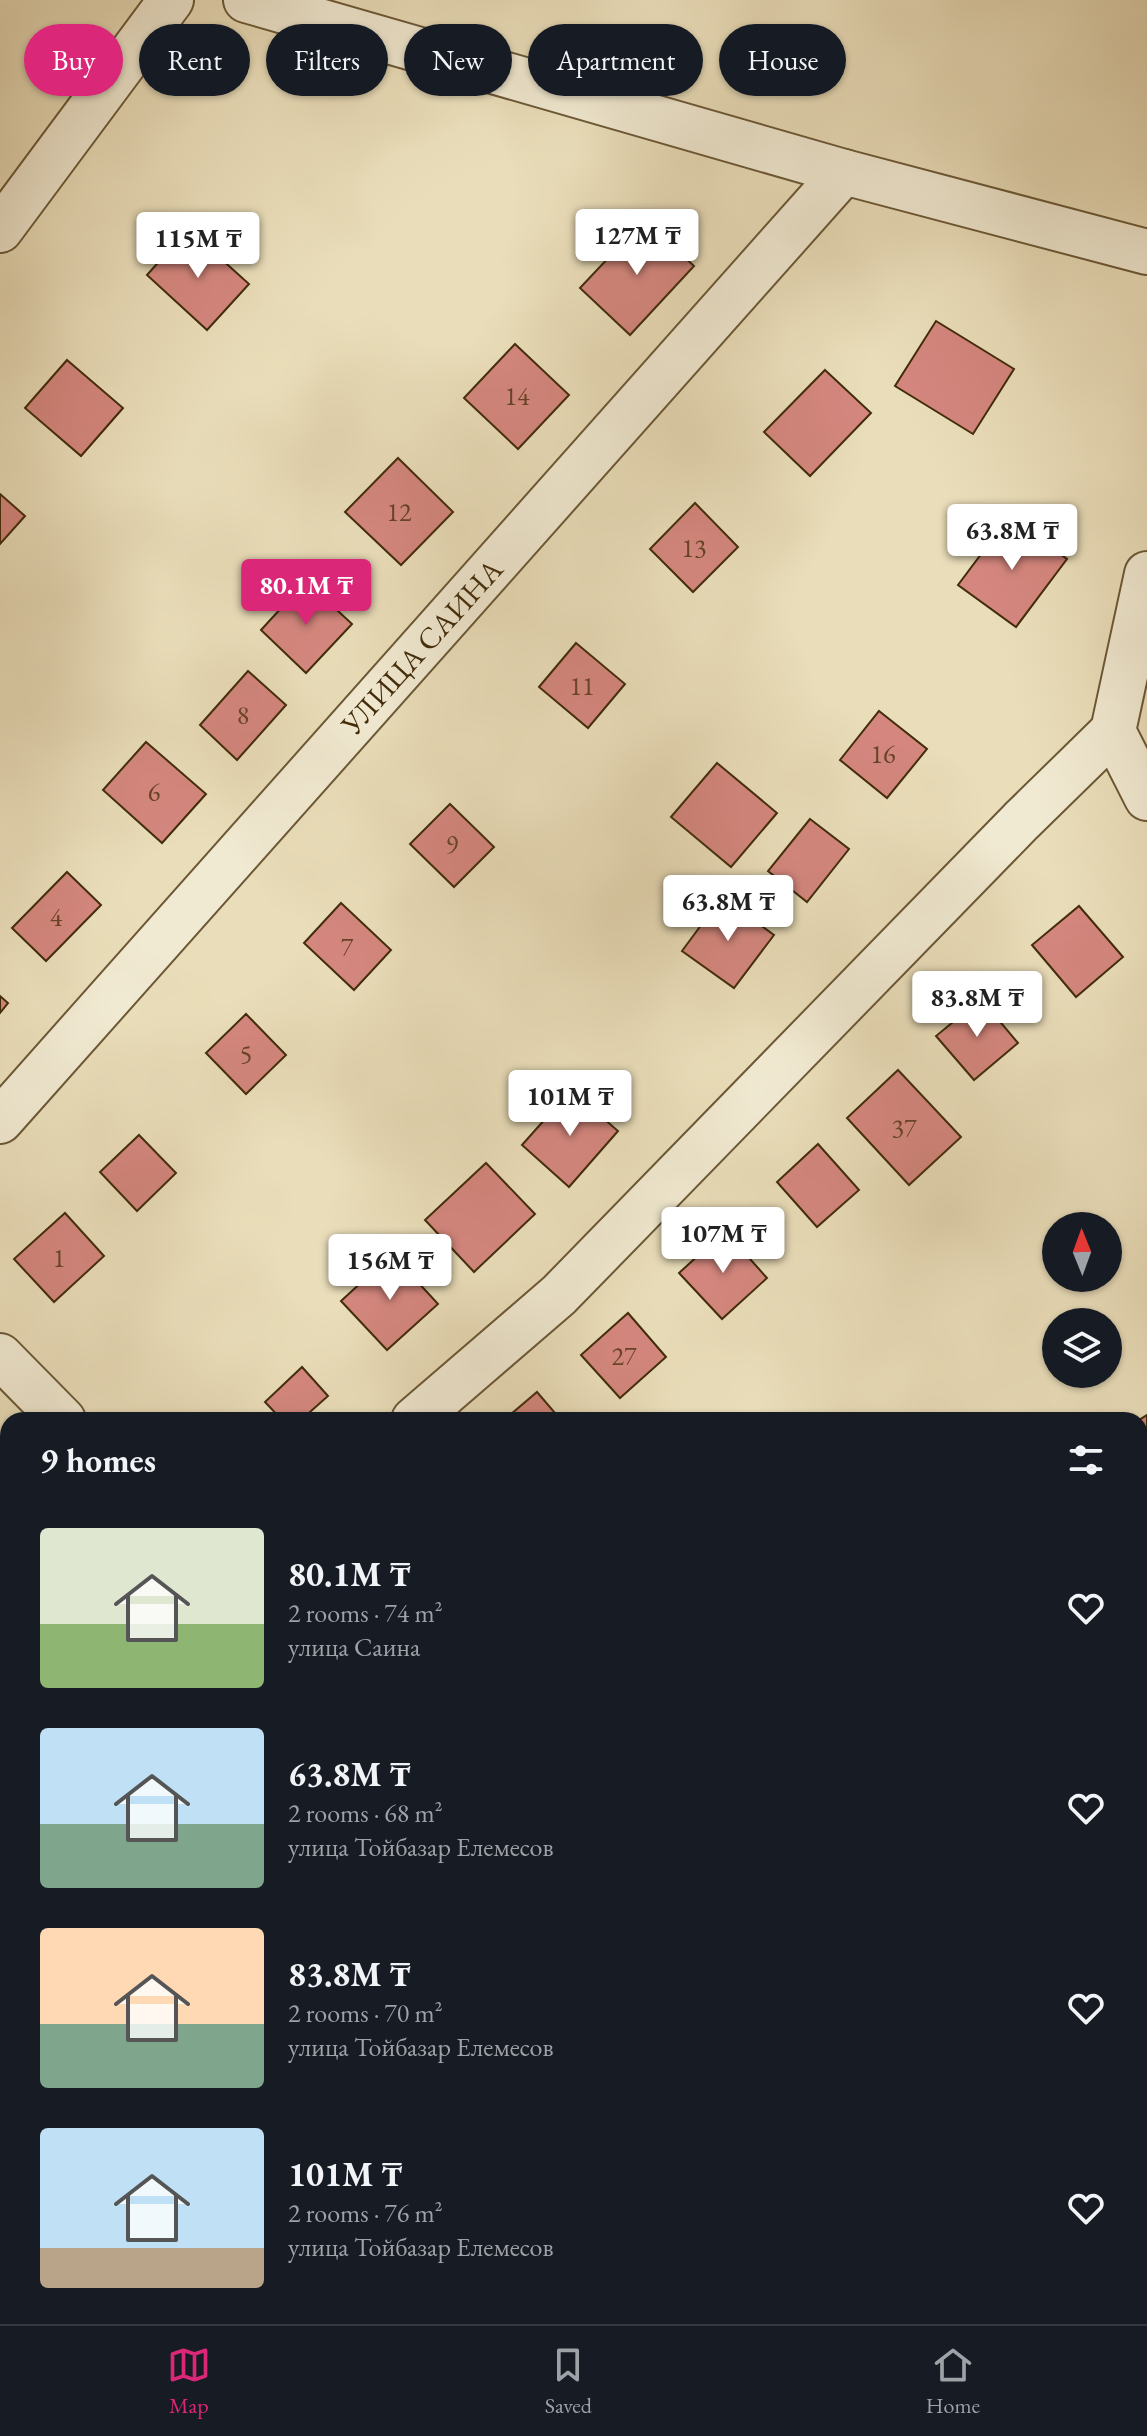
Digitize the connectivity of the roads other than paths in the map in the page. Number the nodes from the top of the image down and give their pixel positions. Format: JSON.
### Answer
{"nodes":[{"id":1,"x":171,"y":0,"type":"edge"},
{"id":2,"x":246,"y":0,"type":"edge"},
{"id":3,"x":844,"y":172,"type":"junction"},
{"id":4,"x":0,"y":230,"type":"edge"},
{"id":5,"x":1147,"y":252,"type":"edge"},
{"id":6,"x":1147,"y":574,"type":"edge"},
{"id":7,"x":1113,"y":731,"type":"junction"},
{"id":8,"x":1147,"y":798,"type":"edge"},
{"id":9,"x":0,"y":1121,"type":"edge"},
{"id":10,"x":0,"y":1356,"type":"edge"},
{"id":11,"x":55,"y":1412,"type":"edge"},
{"id":12,"x":423,"y":1412,"type":"edge"}],
"edges":[{"from":1,"to":4,"type":"street"},
{"from":2,"to":3,"type":"street"},
{"from":3,"to":5,"type":"street"},
{"from":3,"to":9,"type":"street","name":"УЛИЦА САИНА"},
{"from":6,"to":7,"type":"street"},
{"from":7,"to":8,"type":"street"},
{"from":7,"to":12,"type":"street"},
{"from":10,"to":11,"type":"street"}]}
